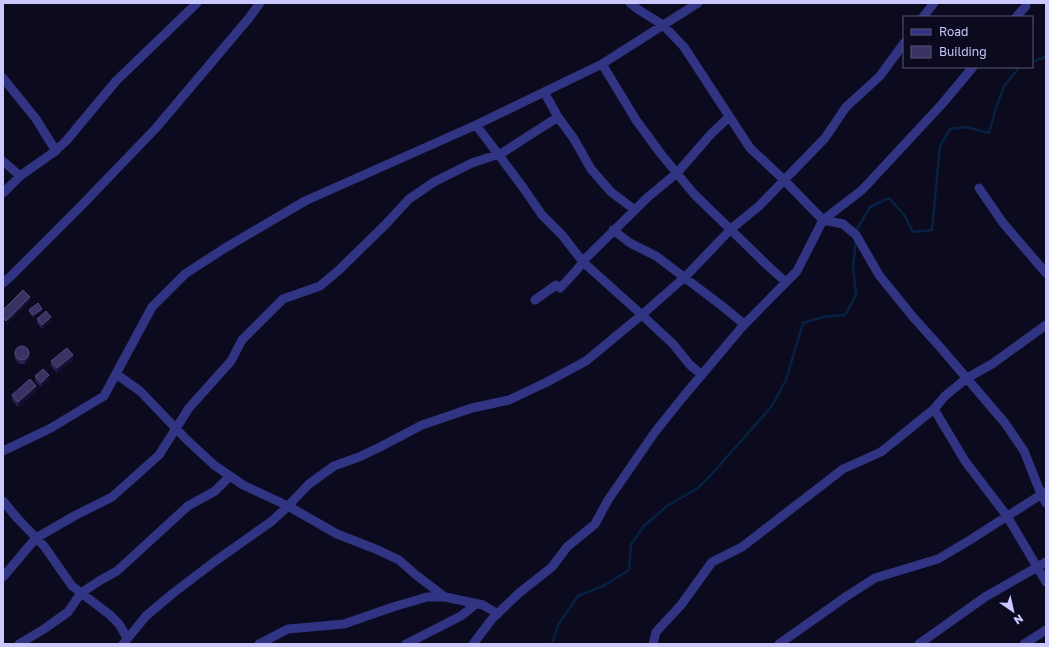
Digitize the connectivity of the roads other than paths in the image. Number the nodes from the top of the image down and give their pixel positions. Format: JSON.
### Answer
{"nodes":[{"id":1,"x":197,"y":3,"type":"edge"},
{"id":2,"x":260,"y":3,"type":"edge"},
{"id":3,"x":630,"y":3,"type":"edge"},
{"id":4,"x":698,"y":3,"type":"edge"},
{"id":5,"x":934,"y":3,"type":"edge"},
{"id":6,"x":1026,"y":6,"type":"dead end"},
{"id":7,"x":924,"y":16,"type":"edge"},
{"id":8,"x":1017,"y":16,"type":"edge"},
{"id":9,"x":663,"y":25,"type":"junction"},
{"id":10,"x":903,"y":44,"type":"edge"},
{"id":11,"x":602,"y":64,"type":"junction"},
{"id":12,"x":972,"y":68,"type":"edge"},
{"id":13,"x":3,"y":78,"type":"edge"},
{"id":14,"x":544,"y":92,"type":"junction"},
{"id":15,"x":558,"y":116,"type":"junction"},
{"id":16,"x":729,"y":117,"type":"junction"},
{"id":17,"x":476,"y":125,"type":"junction"},
{"id":18,"x":56,"y":151,"type":"junction"},
{"id":19,"x":498,"y":154,"type":"junction"},
{"id":20,"x":3,"y":161,"type":"edge"},
{"id":21,"x":677,"y":173,"type":"junction"},
{"id":22,"x":20,"y":176,"type":"junction"},
{"id":23,"x":784,"y":180,"type":"junction"},
{"id":24,"x":979,"y":188,"type":"dead end"},
{"id":25,"x":3,"y":194,"type":"edge"},
{"id":26,"x":635,"y":210,"type":"junction"},
{"id":27,"x":824,"y":220,"type":"junction"},
{"id":28,"x":731,"y":229,"type":"junction"},
{"id":29,"x":613,"y":230,"type":"junction"},
{"id":30,"x":582,"y":262,"type":"junction"},
{"id":31,"x":1046,"y":273,"type":"edge"},
{"id":32,"x":684,"y":278,"type":"junction"},
{"id":33,"x":786,"y":282,"type":"junction"},
{"id":34,"x":3,"y":283,"type":"edge"},
{"id":35,"x":535,"y":300,"type":"dead end"},
{"id":36,"x":642,"y":315,"type":"junction"},
{"id":37,"x":744,"y":324,"type":"junction"},
{"id":38,"x":1046,"y":325,"type":"edge"},
{"id":39,"x":116,"y":374,"type":"junction"},
{"id":40,"x":702,"y":375,"type":"junction"},
{"id":41,"x":967,"y":378,"type":"junction"},
{"id":42,"x":934,"y":409,"type":"junction"},
{"id":43,"x":176,"y":428,"type":"junction"},
{"id":44,"x":3,"y":451,"type":"edge"},
{"id":45,"x":230,"y":476,"type":"junction"},
{"id":46,"x":1043,"y":493,"type":"edge"},
{"id":47,"x":3,"y":501,"type":"edge"},
{"id":48,"x":1046,"y":503,"type":"edge"},
{"id":49,"x":288,"y":506,"type":"junction"},
{"id":50,"x":1007,"y":516,"type":"junction"},
{"id":51,"x":36,"y":538,"type":"junction"},
{"id":52,"x":1046,"y":562,"type":"edge"},
{"id":53,"x":1037,"y":568,"type":"junction"},
{"id":54,"x":3,"y":577,"type":"edge"},
{"id":55,"x":1046,"y":582,"type":"edge"},
{"id":56,"x":81,"y":593,"type":"junction"},
{"id":57,"x":445,"y":598,"type":"junction"},
{"id":58,"x":476,"y":604,"type":"junction"},
{"id":59,"x":498,"y":614,"type":"junction"},
{"id":60,"x":1046,"y":630,"type":"edge"},
{"id":61,"x":125,"y":641,"type":"edge"},
{"id":62,"x":19,"y":644,"type":"edge"},
{"id":63,"x":259,"y":644,"type":"edge"},
{"id":64,"x":406,"y":644,"type":"edge"},
{"id":65,"x":473,"y":644,"type":"edge"},
{"id":66,"x":653,"y":644,"type":"edge"},
{"id":67,"x":779,"y":644,"type":"edge"},
{"id":68,"x":919,"y":644,"type":"edge"},
{"id":69,"x":1024,"y":644,"type":"edge"}],
"edges":[{"from":1,"to":18,"type":"street"},
{"from":2,"to":34,"type":"street"},
{"from":3,"to":9,"type":"street"},
{"from":4,"to":9,"type":"street"},
{"from":5,"to":7,"type":"street"},
{"from":6,"to":8,"type":"street"},
{"from":9,"to":11,"type":"street"},
{"from":9,"to":16,"type":"street"},
{"from":10,"to":23,"type":"street"},
{"from":11,"to":14,"type":"street"},
{"from":11,"to":21,"type":"street"},
{"from":12,"to":27,"type":"street"},
{"from":13,"to":18,"type":"street"},
{"from":14,"to":15,"type":"street"},
{"from":14,"to":17,"type":"street"},
{"from":15,"to":19,"type":"street"},
{"from":15,"to":26,"type":"street"},
{"from":16,"to":21,"type":"street"},
{"from":16,"to":23,"type":"street"},
{"from":17,"to":19,"type":"street"},
{"from":17,"to":39,"type":"street"},
{"from":18,"to":22,"type":"street"},
{"from":19,"to":30,"type":"street"},
{"from":19,"to":43,"type":"street"},
{"from":20,"to":22,"type":"street"},
{"from":21,"to":26,"type":"street"},
{"from":21,"to":28,"type":"street"},
{"from":22,"to":25,"type":"street"},
{"from":23,"to":27,"type":"street"},
{"from":23,"to":28,"type":"street"},
{"from":24,"to":31,"type":"street"},
{"from":26,"to":29,"type":"street"},
{"from":27,"to":33,"type":"street"},
{"from":27,"to":41,"type":"street"},
{"from":28,"to":32,"type":"street"},
{"from":28,"to":33,"type":"street"},
{"from":29,"to":30,"type":"street"},
{"from":29,"to":32,"type":"street"},
{"from":30,"to":35,"type":"street"},
{"from":30,"to":36,"type":"street"},
{"from":32,"to":36,"type":"street"},
{"from":32,"to":37,"type":"street"},
{"from":33,"to":37,"type":"street"},
{"from":36,"to":40,"type":"street"},
{"from":36,"to":49,"type":"street"},
{"from":37,"to":40,"type":"street"},
{"from":38,"to":41,"type":"street"},
{"from":39,"to":43,"type":"street"},
{"from":39,"to":44,"type":"street"},
{"from":40,"to":59,"type":"street"},
{"from":41,"to":42,"type":"street"},
{"from":41,"to":46,"type":"street"},
{"from":42,"to":50,"type":"street"},
{"from":42,"to":66,"type":"street"},
{"from":43,"to":45,"type":"street"},
{"from":43,"to":51,"type":"street"},
{"from":45,"to":49,"type":"street"},
{"from":45,"to":56,"type":"street"},
{"from":46,"to":48,"type":"street"},
{"from":46,"to":50,"type":"street"},
{"from":47,"to":51,"type":"street"},
{"from":49,"to":57,"type":"street"},
{"from":49,"to":61,"type":"street"},
{"from":50,"to":53,"type":"street"},
{"from":50,"to":67,"type":"street"},
{"from":51,"to":54,"type":"street"},
{"from":51,"to":56,"type":"street"},
{"from":52,"to":53,"type":"street"},
{"from":53,"to":55,"type":"street"},
{"from":53,"to":68,"type":"street"},
{"from":56,"to":61,"type":"street"},
{"from":56,"to":62,"type":"street"},
{"from":57,"to":58,"type":"street"},
{"from":57,"to":63,"type":"street"},
{"from":58,"to":59,"type":"street"},
{"from":58,"to":64,"type":"street"},
{"from":59,"to":65,"type":"street"},
{"from":60,"to":69,"type":"street"}]}
